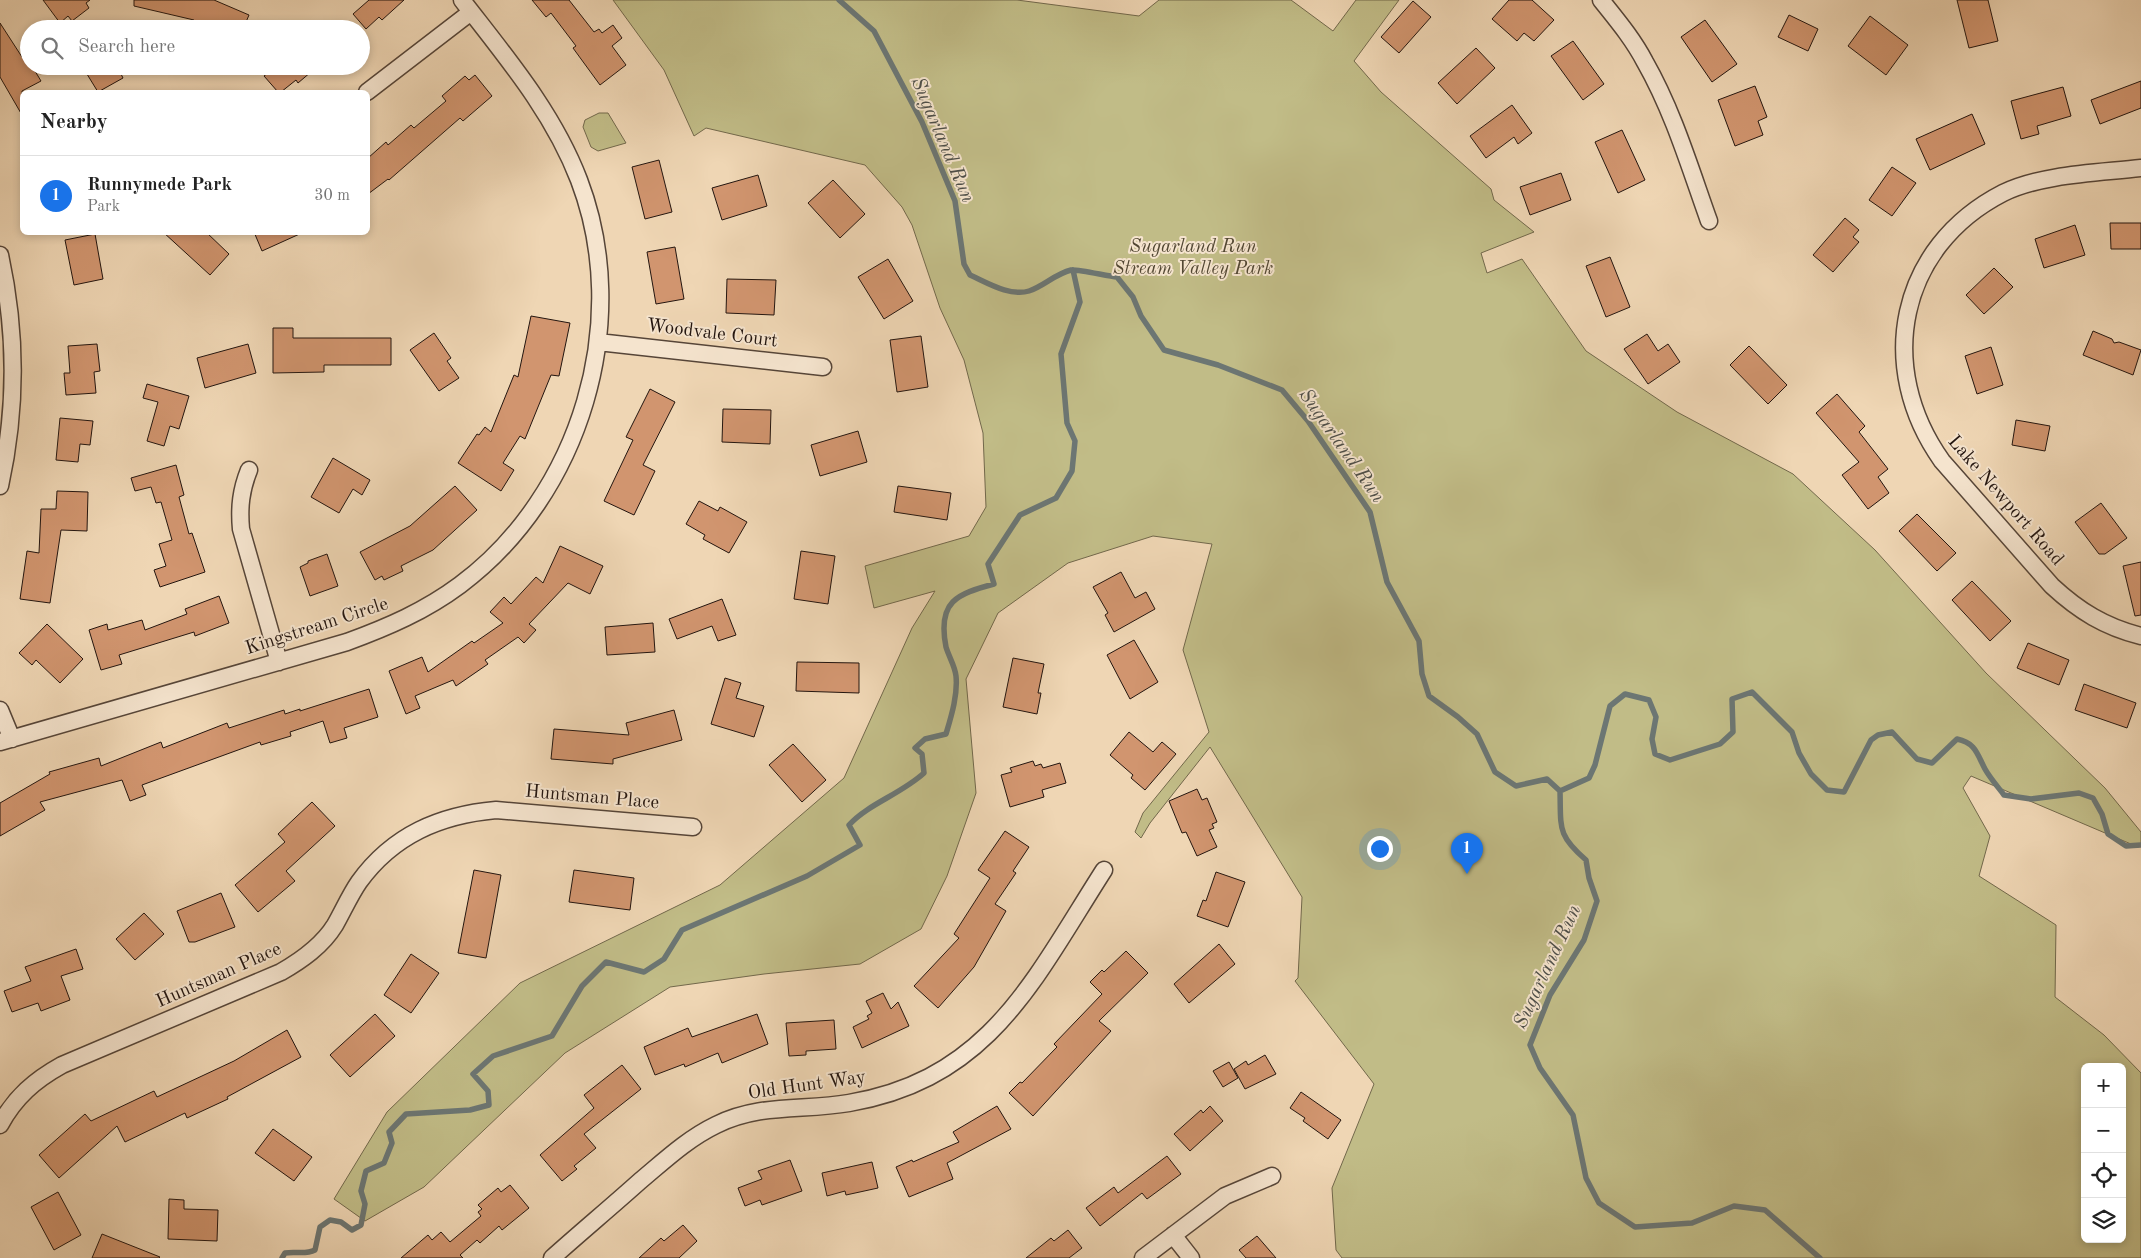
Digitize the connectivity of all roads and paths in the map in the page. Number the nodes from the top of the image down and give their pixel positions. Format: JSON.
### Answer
{"nodes":[{"id":1,"x":1601,"y":0,"type":"edge"},
{"id":2,"x":467,"y":6,"type":"edge"},
{"id":3,"x":369,"y":90,"type":"edge"},
{"id":4,"x":2141,"y":168,"type":"edge"},
{"id":5,"x":1709,"y":220,"type":"dead end"},
{"id":6,"x":0,"y":255,"type":"edge"},
{"id":7,"x":598,"y":342,"type":"junction"},
{"id":8,"x":822,"y":367,"type":"dead end"},
{"id":9,"x":249,"y":470,"type":"dead end"},
{"id":10,"x":0,"y":486,"type":"edge"},
{"id":11,"x":2141,"y":636,"type":"edge"},
{"id":12,"x":279,"y":662,"type":"junction"},
{"id":13,"x":0,"y":710,"type":"edge"},
{"id":14,"x":6,"y":740,"type":"edge"},
{"id":15,"x":693,"y":827,"type":"dead end"},
{"id":16,"x":1104,"y":870,"type":"dead end"},
{"id":17,"x":0,"y":1125,"type":"edge"},
{"id":18,"x":1272,"y":1176,"type":"dead end"},
{"id":19,"x":1174,"y":1234,"type":"junction"},
{"id":20,"x":552,"y":1258,"type":"edge"},
{"id":21,"x":1143,"y":1258,"type":"edge"},
{"id":22,"x":1191,"y":1258,"type":"edge"}],
"edges":[{"from":1,"to":5,"type":"street"},
{"from":2,"to":3,"type":"street"},
{"from":2,"to":7,"type":"street","name":"Kingstream Circle"},
{"from":4,"to":11,"type":"street","name":"Lake Newport Road"},
{"from":6,"to":10,"type":"street"},
{"from":7,"to":8,"type":"street","name":"Woodvale Court"},
{"from":7,"to":12,"type":"street","name":"Kingstream Circle"},
{"from":9,"to":12,"type":"street"},
{"from":12,"to":14,"type":"street","name":"Kingstream Circle"},
{"from":13,"to":14,"type":"street"},
{"from":15,"to":17,"type":"street","name":"Huntsman Place"},
{"from":16,"to":20,"type":"street","name":"Old Hunt Way"},
{"from":18,"to":19,"type":"street"},
{"from":19,"to":21,"type":"street"},
{"from":19,"to":22,"type":"street"}]}
